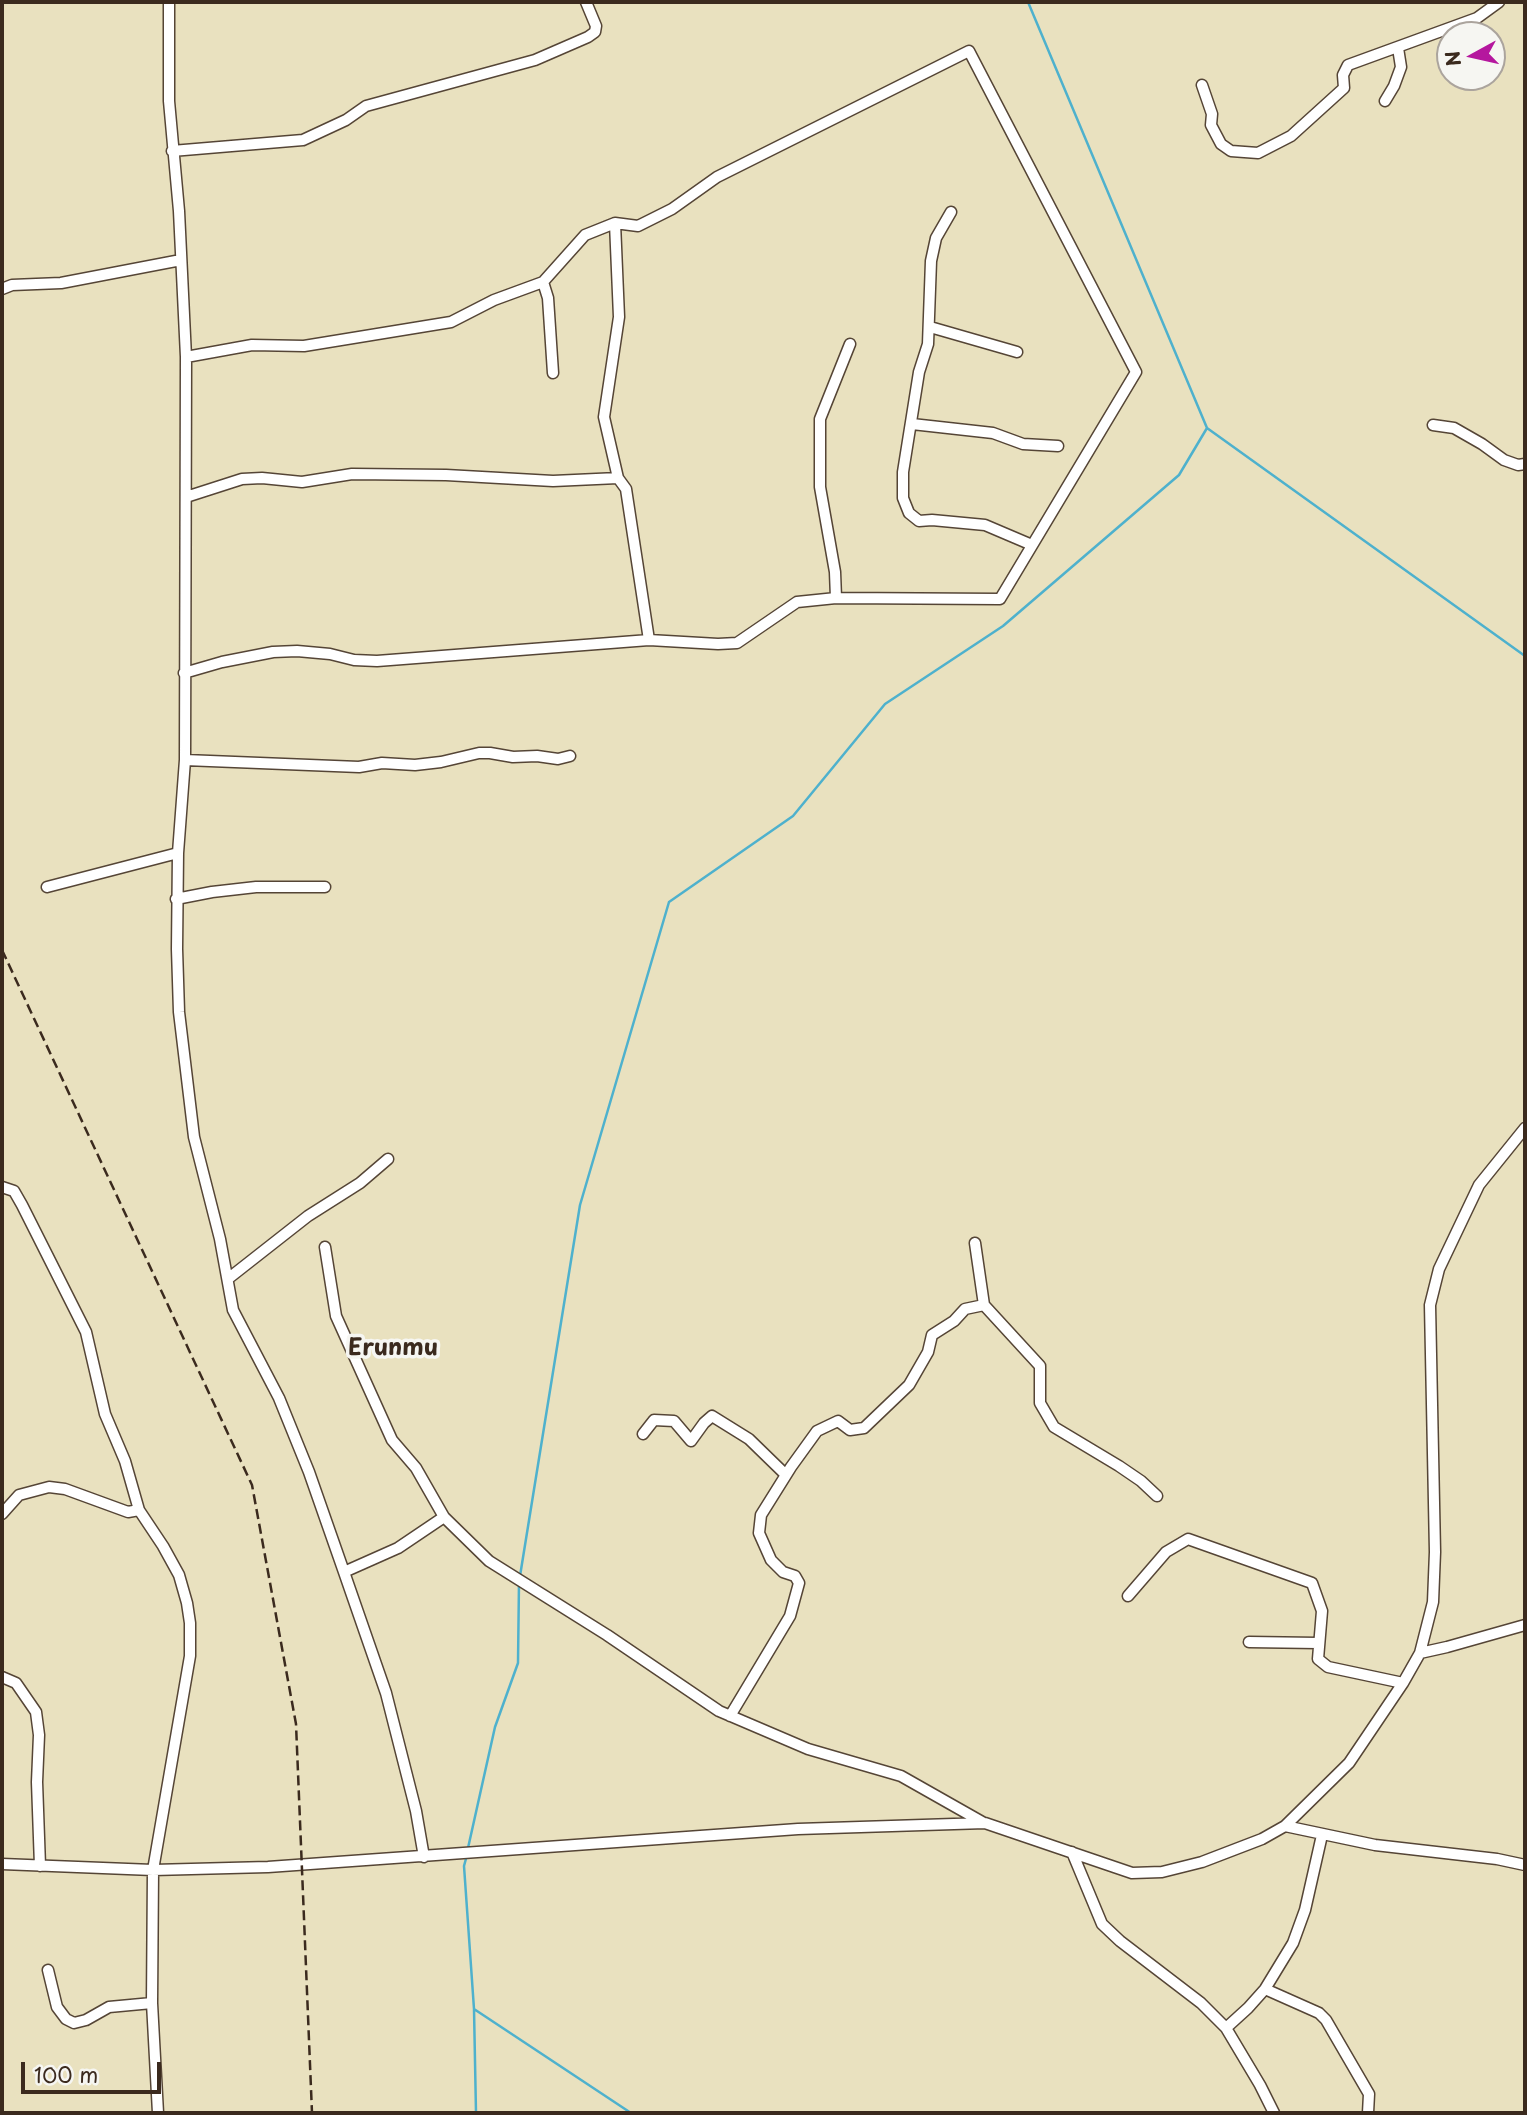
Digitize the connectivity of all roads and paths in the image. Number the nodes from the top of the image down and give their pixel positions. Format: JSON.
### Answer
{"nodes":[{"id":1,"x":169,"y":2,"type":"edge"},
{"id":2,"x":586,"y":2,"type":"edge"},
{"id":3,"x":1499,"y":2,"type":"edge"},
{"id":4,"x":1398,"y":48,"type":"junction"},
{"id":5,"x":1202,"y":85,"type":"dead end"},
{"id":6,"x":1385,"y":102,"type":"dead end"},
{"id":7,"x":172,"y":151,"type":"junction"},
{"id":8,"x":951,"y":212,"type":"dead end"},
{"id":9,"x":615,"y":223,"type":"junction"},
{"id":10,"x":181,"y":260,"type":"junction"},
{"id":11,"x":543,"y":282,"type":"junction"},
{"id":12,"x":2,"y":289,"type":"edge"},
{"id":13,"x":930,"y":327,"type":"junction"},
{"id":14,"x":850,"y":344,"type":"dead end"},
{"id":15,"x":1017,"y":352,"type":"dead end"},
{"id":16,"x":186,"y":358,"type":"junction"},
{"id":17,"x":552,"y":373,"type":"dead end"},
{"id":18,"x":912,"y":424,"type":"junction"},
{"id":19,"x":1433,"y":425,"type":"dead end"},
{"id":20,"x":1058,"y":446,"type":"dead end"},
{"id":21,"x":1525,"y":464,"type":"edge"},
{"id":22,"x":618,"y":478,"type":"junction"},
{"id":23,"x":186,"y":497,"type":"junction"},
{"id":24,"x":1032,"y":545,"type":"junction"},
{"id":25,"x":836,"y":598,"type":"junction"},
{"id":26,"x":649,"y":640,"type":"junction"},
{"id":27,"x":184,"y":673,"type":"junction"},
{"id":28,"x":570,"y":756,"type":"dead end"},
{"id":29,"x":185,"y":760,"type":"junction"},
{"id":30,"x":178,"y":853,"type":"junction"},
{"id":31,"x":47,"y":887,"type":"dead end"},
{"id":32,"x":325,"y":887,"type":"dead end"},
{"id":33,"x":176,"y":899,"type":"junction"},
{"id":34,"x":1525,"y":1128,"type":"edge"},
{"id":35,"x":388,"y":1159,"type":"dead end"},
{"id":36,"x":2,"y":1187,"type":"edge"},
{"id":37,"x":975,"y":1243,"type":"dead end"},
{"id":38,"x":325,"y":1247,"type":"dead end"},
{"id":39,"x":229,"y":1278,"type":"junction"},
{"id":40,"x":984,"y":1305,"type":"junction"},
{"id":41,"x":643,"y":1434,"type":"dead end"},
{"id":42,"x":786,"y":1475,"type":"junction"},
{"id":43,"x":1157,"y":1496,"type":"dead end"},
{"id":44,"x":139,"y":1510,"type":"junction"},
{"id":45,"x":2,"y":1514,"type":"edge"},
{"id":46,"x":444,"y":1517,"type":"junction"},
{"id":47,"x":344,"y":1572,"type":"junction"},
{"id":48,"x":1128,"y":1596,"type":"dead end"},
{"id":49,"x":1525,"y":1625,"type":"edge"},
{"id":50,"x":1249,"y":1642,"type":"dead end"},
{"id":51,"x":1318,"y":1643,"type":"junction"},
{"id":52,"x":1420,"y":1653,"type":"junction"},
{"id":53,"x":2,"y":1677,"type":"edge"},
{"id":54,"x":1403,"y":1683,"type":"junction"},
{"id":55,"x":730,"y":1716,"type":"junction"},
{"id":56,"x":985,"y":1823,"type":"junction"},
{"id":57,"x":1285,"y":1826,"type":"junction"},
{"id":58,"x":1322,"y":1835,"type":"junction"},
{"id":59,"x":1072,"y":1852,"type":"junction"},
{"id":60,"x":424,"y":1857,"type":"junction"},
{"id":61,"x":2,"y":1864,"type":"edge"},
{"id":62,"x":1525,"y":1865,"type":"edge"},
{"id":63,"x":40,"y":1866,"type":"junction"},
{"id":64,"x":153,"y":1870,"type":"junction"},
{"id":65,"x":48,"y":1970,"type":"dead end"},
{"id":66,"x":1265,"y":1989,"type":"junction"},
{"id":67,"x":152,"y":2003,"type":"junction"},
{"id":68,"x":1226,"y":2028,"type":"junction"},
{"id":69,"x":158,"y":2113,"type":"edge"},
{"id":70,"x":1274,"y":2113,"type":"edge"},
{"id":71,"x":1368,"y":2113,"type":"edge"}],
"edges":[{"from":1,"to":7,"type":"street"},
{"from":2,"to":7,"type":"street"},
{"from":3,"to":4,"type":"street"},
{"from":4,"to":5,"type":"street"},
{"from":4,"to":6,"type":"street"},
{"from":7,"to":10,"type":"street"},
{"from":8,"to":13,"type":"street"},
{"from":9,"to":11,"type":"street"},
{"from":9,"to":22,"type":"street"},
{"from":9,"to":24,"type":"street"},
{"from":10,"to":12,"type":"street"},
{"from":10,"to":16,"type":"street"},
{"from":11,"to":16,"type":"street"},
{"from":11,"to":17,"type":"street"},
{"from":13,"to":15,"type":"street"},
{"from":13,"to":18,"type":"street"},
{"from":14,"to":25,"type":"street"},
{"from":16,"to":23,"type":"street"},
{"from":18,"to":20,"type":"street"},
{"from":18,"to":24,"type":"street"},
{"from":19,"to":21,"type":"street"},
{"from":22,"to":23,"type":"street"},
{"from":22,"to":26,"type":"street"},
{"from":23,"to":27,"type":"street"},
{"from":24,"to":25,"type":"street"},
{"from":25,"to":26,"type":"street"},
{"from":26,"to":27,"type":"street"},
{"from":27,"to":29,"type":"street"},
{"from":28,"to":29,"type":"street"},
{"from":29,"to":30,"type":"street"},
{"from":30,"to":31,"type":"street"},
{"from":30,"to":33,"type":"street"},
{"from":32,"to":33,"type":"street"},
{"from":33,"to":39,"type":"street"},
{"from":34,"to":52,"type":"street"},
{"from":35,"to":39,"type":"street"},
{"from":36,"to":44,"type":"street"},
{"from":37,"to":40,"type":"street"},
{"from":38,"to":46,"type":"street"},
{"from":39,"to":47,"type":"street"},
{"from":40,"to":42,"type":"street"},
{"from":40,"to":43,"type":"street"},
{"from":41,"to":42,"type":"street"},
{"from":42,"to":55,"type":"street"},
{"from":44,"to":45,"type":"street"},
{"from":44,"to":64,"type":"street"},
{"from":46,"to":47,"type":"street"},
{"from":46,"to":55,"type":"street"},
{"from":47,"to":60,"type":"street"},
{"from":48,"to":51,"type":"street"},
{"from":49,"to":52,"type":"street"},
{"from":50,"to":51,"type":"street"},
{"from":51,"to":54,"type":"street"},
{"from":52,"to":54,"type":"street"},
{"from":53,"to":63,"type":"street"},
{"from":54,"to":57,"type":"street"},
{"from":55,"to":56,"type":"street"},
{"from":56,"to":59,"type":"street"},
{"from":56,"to":60,"type":"street"},
{"from":57,"to":58,"type":"street"},
{"from":57,"to":59,"type":"street"},
{"from":58,"to":62,"type":"street"},
{"from":58,"to":66,"type":"street"},
{"from":59,"to":68,"type":"street"},
{"from":60,"to":64,"type":"street"},
{"from":61,"to":63,"type":"street"},
{"from":63,"to":64,"type":"street"},
{"from":64,"to":67,"type":"street"},
{"from":65,"to":67,"type":"street"},
{"from":66,"to":68,"type":"street"},
{"from":66,"to":71,"type":"street"},
{"from":67,"to":69,"type":"street"},
{"from":68,"to":70,"type":"street"}]}
